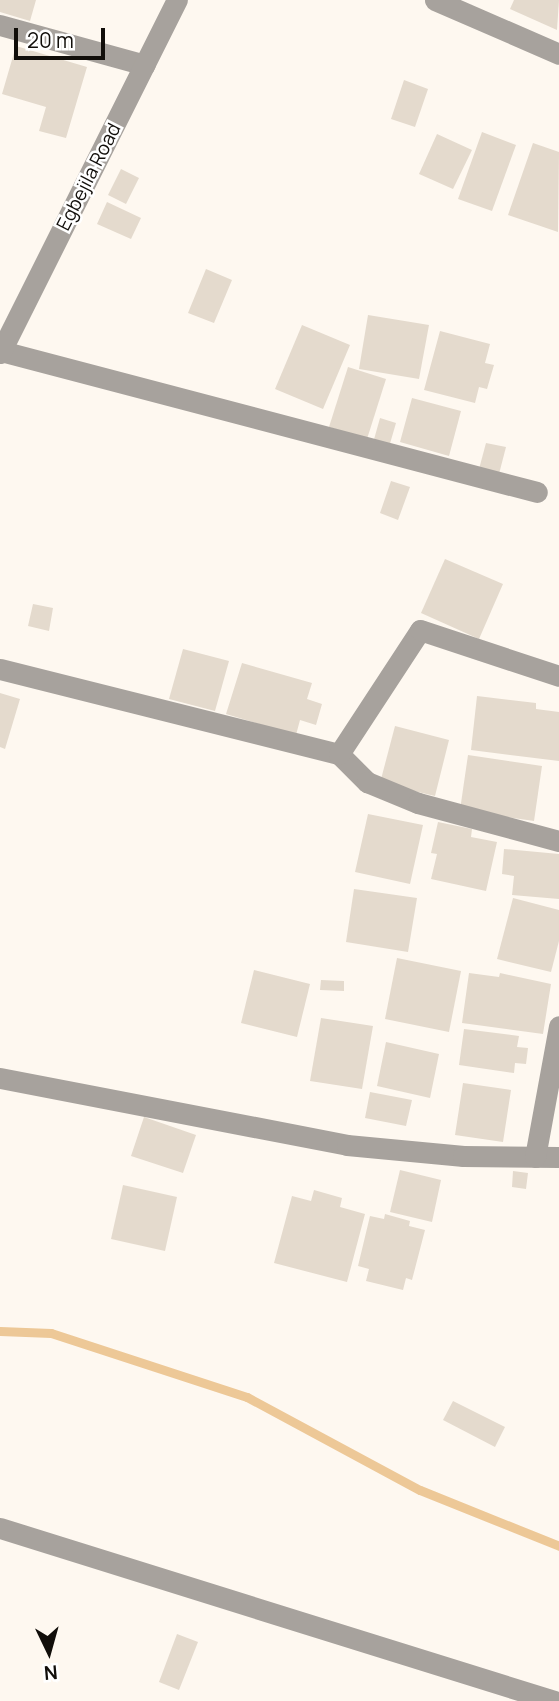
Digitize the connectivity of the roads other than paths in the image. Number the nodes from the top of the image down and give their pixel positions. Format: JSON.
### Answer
{"nodes":[{"id":1,"x":177,"y":0,"type":"edge"},
{"id":2,"x":435,"y":0,"type":"edge"},
{"id":3,"x":0,"y":25,"type":"edge"},
{"id":4,"x":559,"y":54,"type":"edge"},
{"id":5,"x":145,"y":65,"type":"junction"},
{"id":6,"x":1,"y":352,"type":"edge"},
{"id":7,"x":537,"y":492,"type":"dead end"},
{"id":8,"x":0,"y":669,"type":"edge"},
{"id":9,"x":559,"y":676,"type":"edge"},
{"id":10,"x":338,"y":754,"type":"junction"},
{"id":11,"x":559,"y":841,"type":"edge"},
{"id":12,"x":559,"y":1027,"type":"edge"},
{"id":13,"x":0,"y":1078,"type":"edge"},
{"id":14,"x":535,"y":1157,"type":"junction"},
{"id":15,"x":559,"y":1157,"type":"edge"},
{"id":16,"x":0,"y":1528,"type":"edge"},
{"id":17,"x":554,"y":1701,"type":"edge"}],
"edges":[{"from":1,"to":5,"type":"street","name":"Egbejila Road"},
{"from":2,"to":4,"type":"street"},
{"from":3,"to":5,"type":"street"},
{"from":5,"to":6,"type":"street","name":"Egbejila Road"},
{"from":6,"to":7,"type":"street"},
{"from":8,"to":10,"type":"street"},
{"from":9,"to":10,"type":"street"},
{"from":10,"to":11,"type":"street"},
{"from":12,"to":14,"type":"street"},
{"from":13,"to":14,"type":"street"},
{"from":14,"to":15,"type":"street"},
{"from":16,"to":17,"type":"street"}]}
